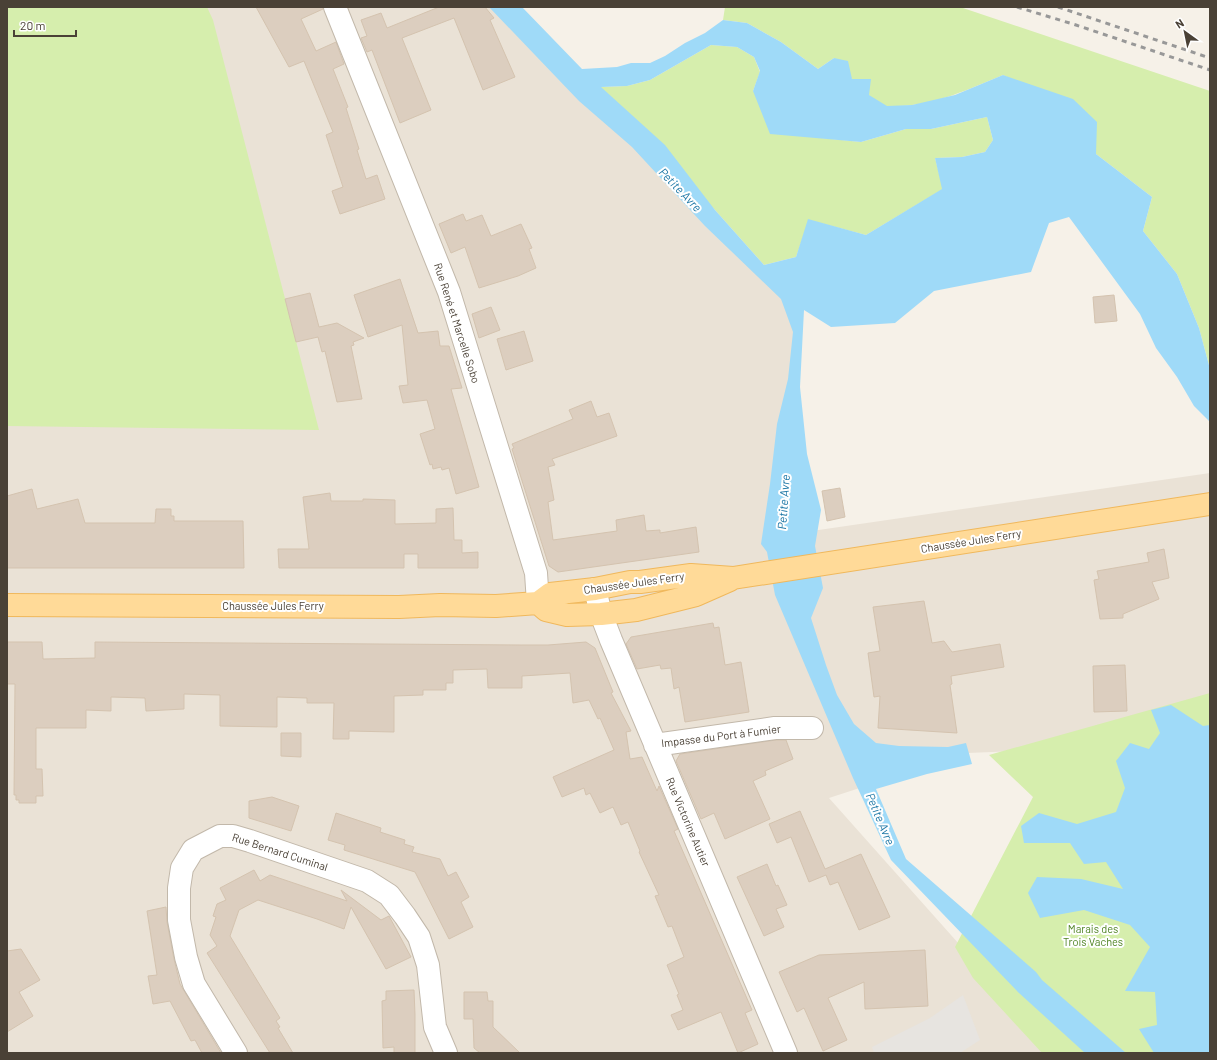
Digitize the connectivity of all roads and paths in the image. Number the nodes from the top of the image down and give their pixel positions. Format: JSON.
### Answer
{"nodes":[{"id":1,"x":335,"y":7,"type":"edge"},
{"id":2,"x":1210,"y":504,"type":"edge"},
{"id":3,"x":733,"y":578,"type":"junction"},
{"id":4,"x":595,"y":589,"type":"junction"},
{"id":5,"x":538,"y":603,"type":"junction"},
{"id":6,"x":7,"y":605,"type":"edge"},
{"id":7,"x":601,"y":614,"type":"junction"},
{"id":8,"x":812,"y":728,"type":"dead end"},
{"id":9,"x":655,"y":745,"type":"junction"},
{"id":10,"x":236,"y":1053,"type":"edge"},
{"id":11,"x":446,"y":1053,"type":"edge"},
{"id":12,"x":786,"y":1053,"type":"edge"}],
"edges":[{"from":1,"to":5,"type":"street","name":"Rue René et Marcelle Sobo"},
{"from":2,"to":3,"type":"main road","name":"Chaussée Jules Ferry"},
{"from":3,"to":4,"type":"main road","name":"Chaussée Jules Ferry"},
{"from":3,"to":7,"type":"main road","name":"Chaussée Jules Ferry"},
{"from":4,"to":5,"type":"main road","name":"Chaussée Jules Ferry"},
{"from":4,"to":7,"type":"street","name":"Rue Victorine Autier"},
{"from":5,"to":6,"type":"main road","name":"Chaussée Jules Ferry"},
{"from":5,"to":7,"type":"main road","name":"Chaussée Jules Ferry"},
{"from":7,"to":9,"type":"street","name":"Rue Victorine Autier"},
{"from":8,"to":9,"type":"street","name":"Impasse du Port à Fumier"},
{"from":9,"to":12,"type":"street","name":"Rue Victorine Autier"},
{"from":10,"to":11,"type":"street","name":"Rue Bernard Cuminal"}]}
